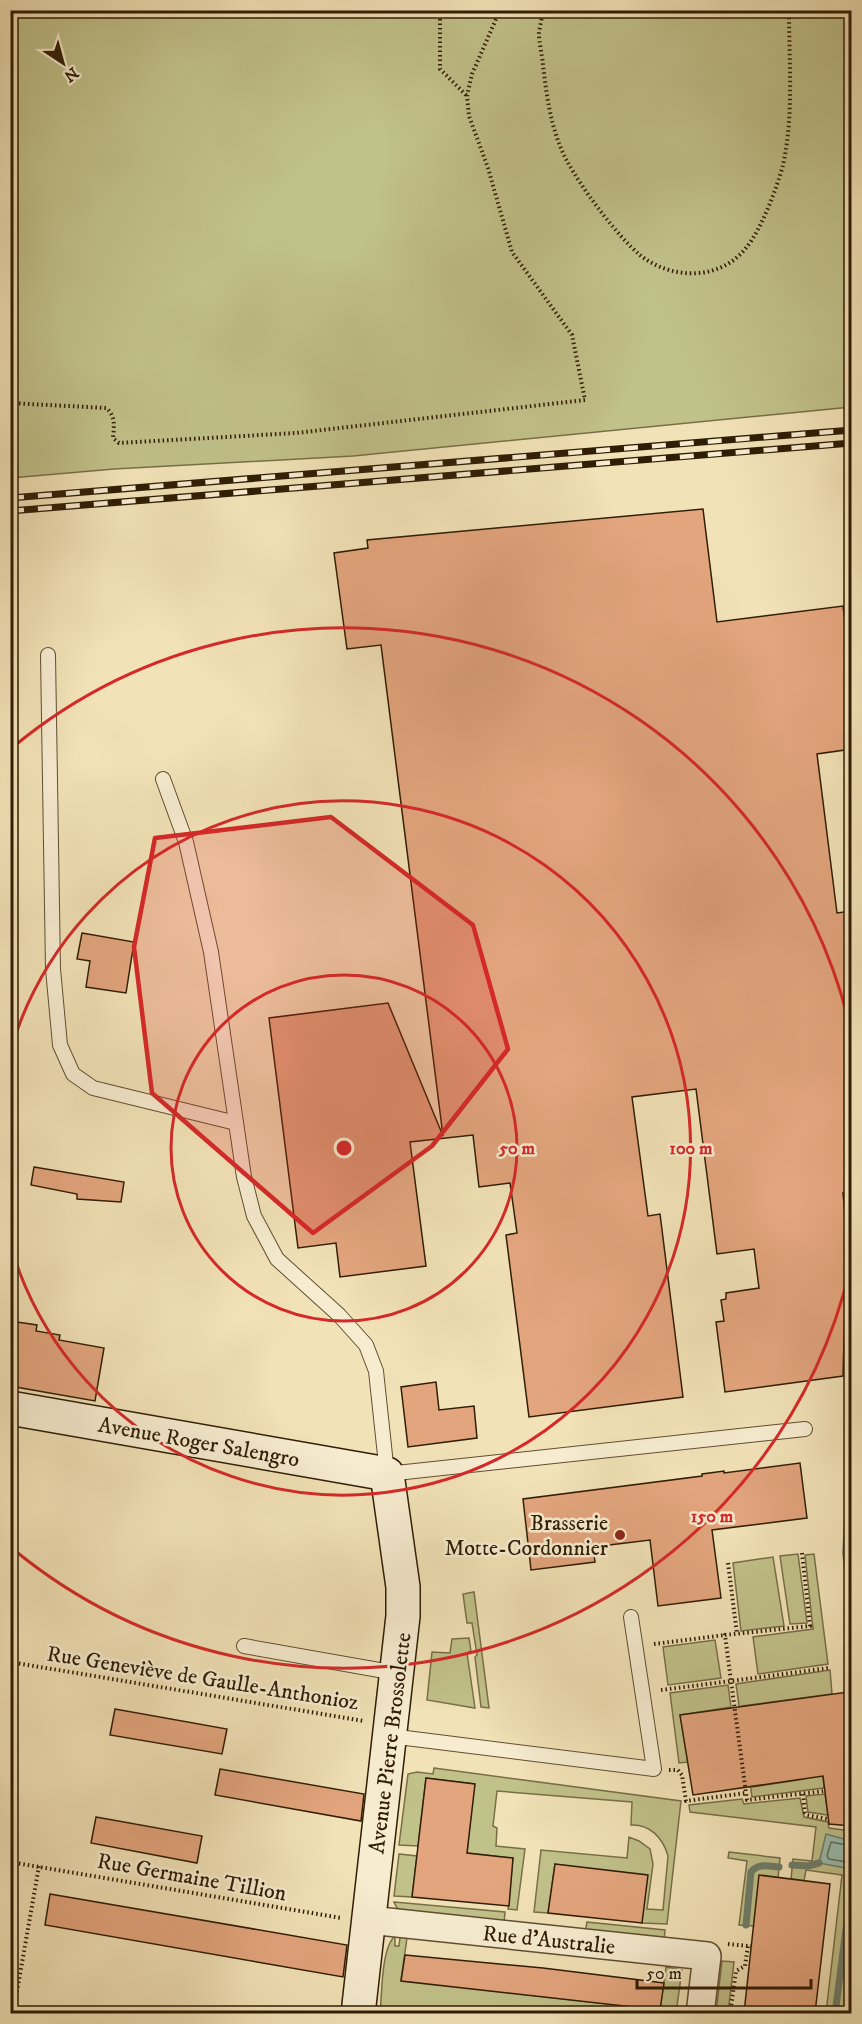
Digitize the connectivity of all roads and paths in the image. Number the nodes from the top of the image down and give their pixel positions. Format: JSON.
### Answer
{"nodes":[{"id":1,"x":440,"y":10,"type":"edge"},
{"id":2,"x":500,"y":10,"type":"edge"},
{"id":3,"x":543,"y":10,"type":"edge"},
{"id":4,"x":789,"y":10,"type":"edge"},
{"id":5,"x":466,"y":96,"type":"junction"},
{"id":6,"x":10,"y":403,"type":"edge"},
{"id":7,"x":48,"y":656,"type":"dead end"},
{"id":8,"x":163,"y":779,"type":"dead end"},
{"id":9,"x":236,"y":1123,"type":"junction"},
{"id":10,"x":10,"y":1408,"type":"edge"},
{"id":11,"x":806,"y":1429,"type":"dead end"},
{"id":12,"x":387,"y":1474,"type":"junction"},
{"id":13,"x":802,"y":1553,"type":"dead end"},
{"id":14,"x":728,"y":1563,"type":"dead end"},
{"id":15,"x":630,"y":1617,"type":"dead end"},
{"id":16,"x":737,"y":1634,"type":"junction"},
{"id":17,"x":725,"y":1635,"type":"junction"},
{"id":18,"x":244,"y":1646,"type":"dead end"},
{"id":19,"x":645,"y":1646,"type":"dead end"},
{"id":20,"x":10,"y":1662,"type":"edge"},
{"id":21,"x":828,"y":1668,"type":"dead end"},
{"id":22,"x":396,"y":1673,"type":"junction"},
{"id":23,"x":731,"y":1681,"type":"junction"},
{"id":24,"x":651,"y":1691,"type":"dead end"},
{"id":25,"x":390,"y":1730,"type":"junction"},
{"id":26,"x":682,"y":1775,"type":"dead end"},
{"id":27,"x":825,"y":1791,"type":"dead end"},
{"id":28,"x":746,"y":1793,"type":"junction"},
{"id":29,"x":803,"y":1794,"type":"junction"},
{"id":30,"x":828,"y":1819,"type":"dead end"},
{"id":31,"x":10,"y":1862,"type":"edge"},
{"id":32,"x":39,"y":1866,"type":"junction"},
{"id":33,"x":369,"y":1920,"type":"junction"},
{"id":34,"x":735,"y":1944,"type":"dead end"},
{"id":35,"x":13,"y":2013,"type":"edge"},
{"id":36,"x":358,"y":2013,"type":"edge"},
{"id":37,"x":700,"y":2013,"type":"edge"},
{"id":38,"x":730,"y":2013,"type":"edge"}],
"edges":[{"from":1,"to":5,"type":"path"},
{"from":2,"to":5,"type":"path"},
{"from":3,"to":4,"type":"path"},
{"from":5,"to":6,"type":"path"},
{"from":7,"to":9,"type":"lane"},
{"from":8,"to":9,"type":"lane"},
{"from":9,"to":12,"type":"lane"},
{"from":10,"to":12,"type":"street","name":"Avenue Roger Salengro"},
{"from":11,"to":12,"type":"lane"},
{"from":12,"to":22,"type":"street","name":"Avenue Pierre Brossolette"},
{"from":13,"to":16,"type":"path"},
{"from":14,"to":16,"type":"path"},
{"from":15,"to":25,"type":"lane"},
{"from":16,"to":17,"type":"path"},
{"from":17,"to":19,"type":"path"},
{"from":17,"to":23,"type":"path"},
{"from":18,"to":22,"type":"lane"},
{"from":20,"to":25,"type":"path","name":"Rue Geneviève de Gaulle-Anthonioz"},
{"from":21,"to":23,"type":"path"},
{"from":22,"to":25,"type":"street","name":"Avenue Pierre Brossolette"},
{"from":23,"to":24,"type":"path"},
{"from":23,"to":28,"type":"path"},
{"from":25,"to":33,"type":"street","name":"Avenue Pierre Brossolette"},
{"from":26,"to":28,"type":"path"},
{"from":27,"to":29,"type":"path"},
{"from":28,"to":29,"type":"path"},
{"from":29,"to":30,"type":"path"},
{"from":31,"to":32,"type":"path","name":"Rue Germaine Tillion"},
{"from":32,"to":33,"type":"path","name":"Rue Germaine Tillion"},
{"from":32,"to":35,"type":"path"},
{"from":33,"to":36,"type":"street","name":"Avenue Pierre Brossolette"},
{"from":33,"to":37,"type":"street","name":"Rue d'Australie"},
{"from":34,"to":38,"type":"path"}]}
